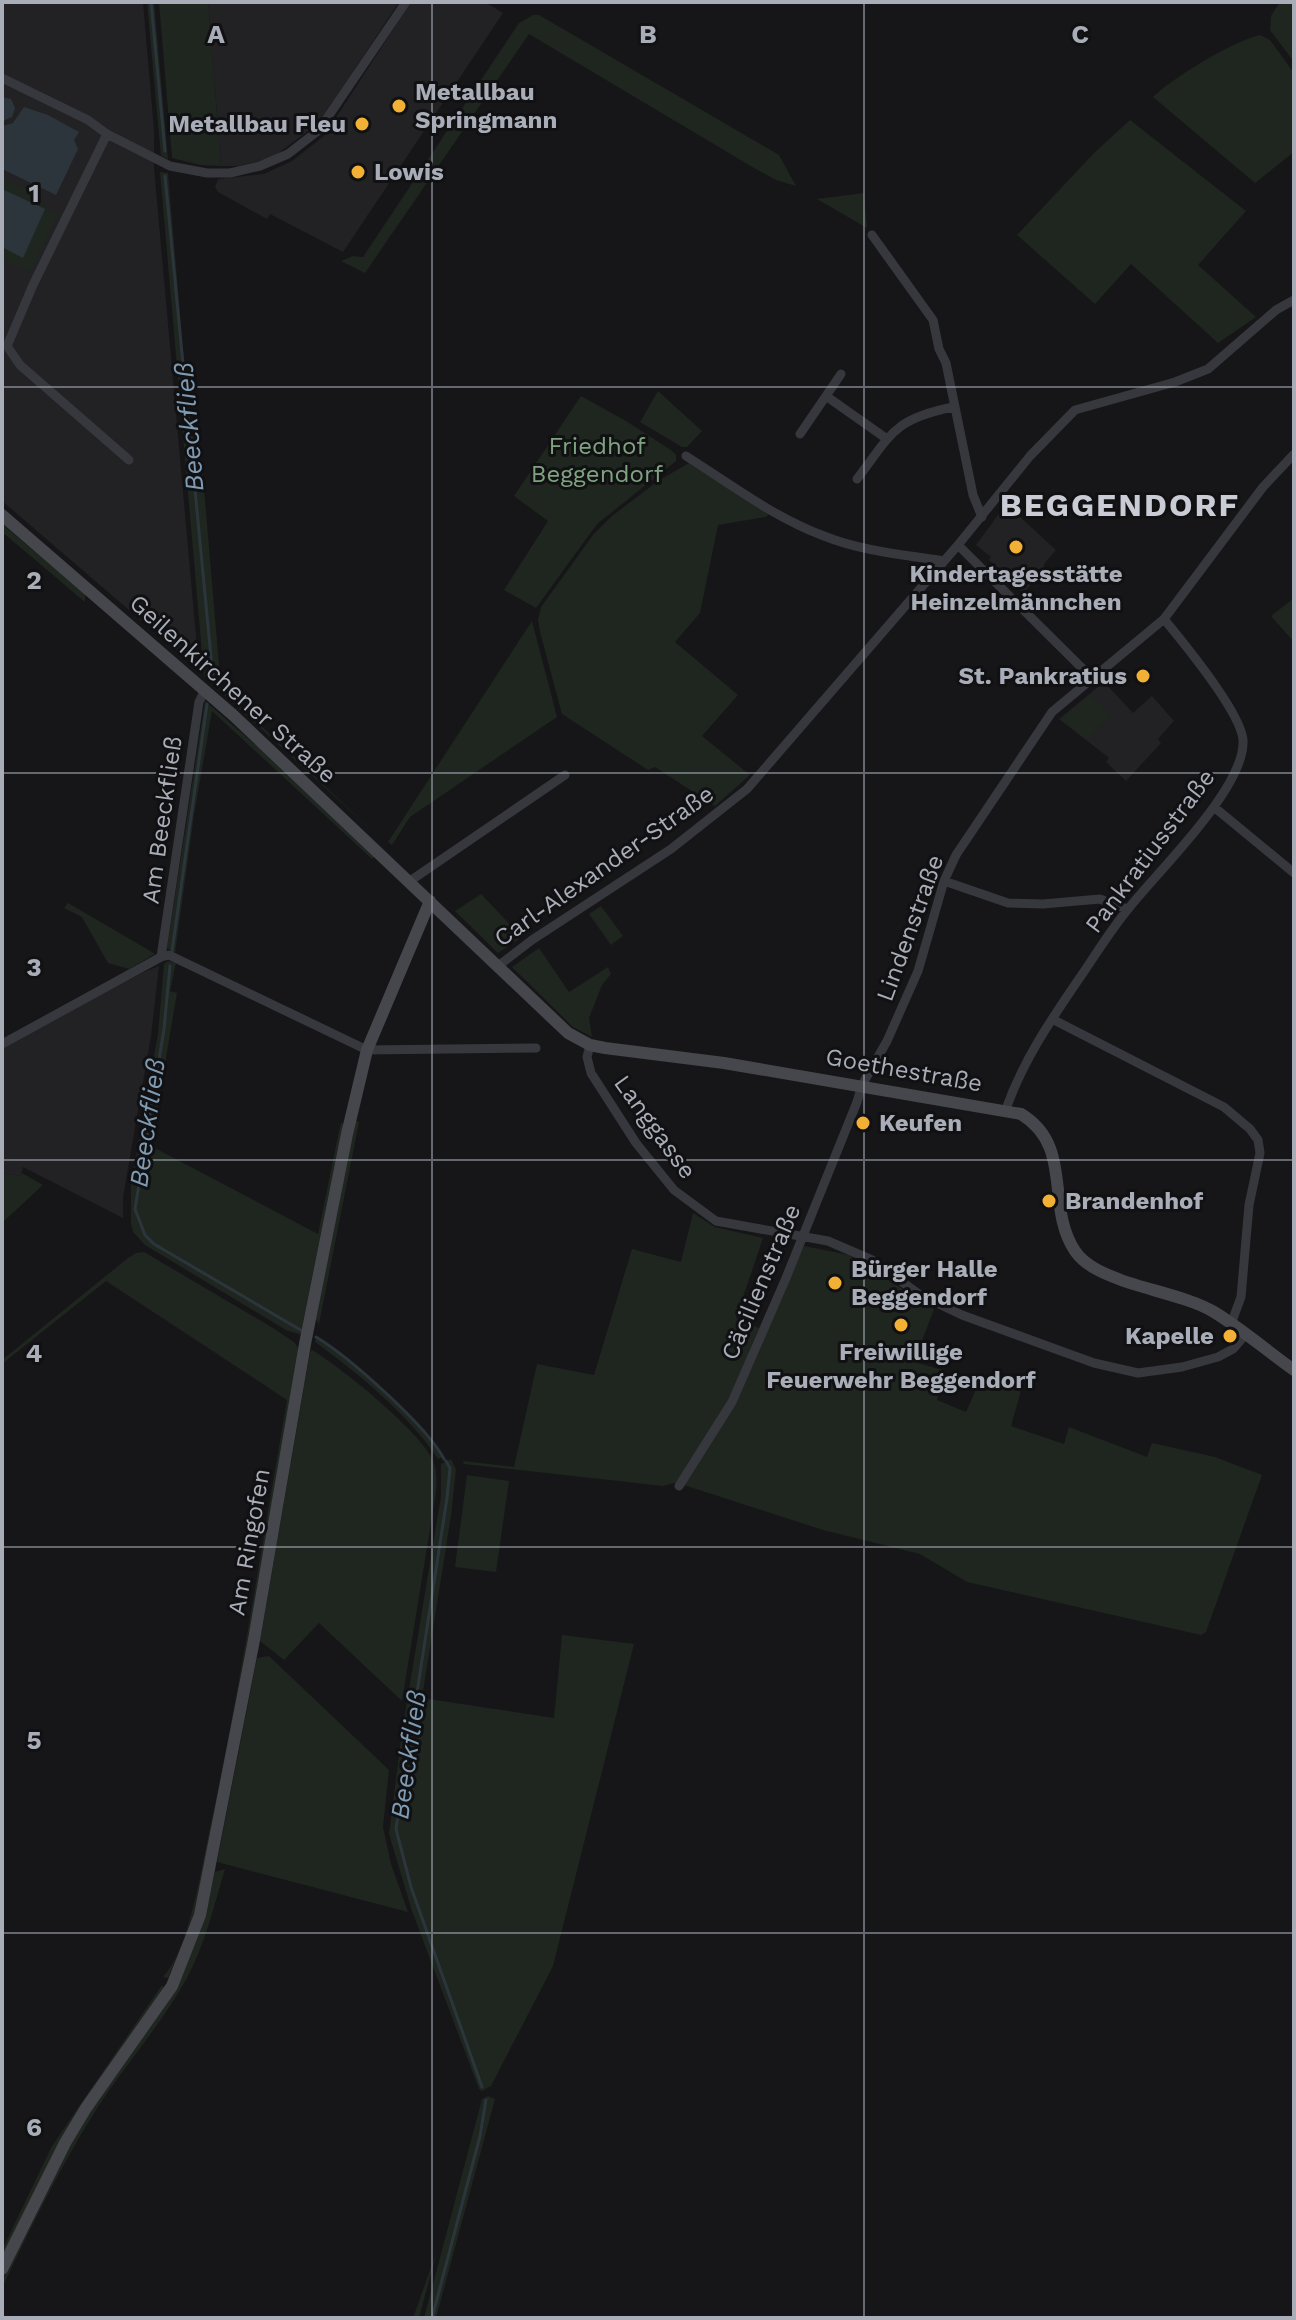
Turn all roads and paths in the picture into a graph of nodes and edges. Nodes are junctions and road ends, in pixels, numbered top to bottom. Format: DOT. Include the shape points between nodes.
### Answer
graph roads {
  1 [pos="406,2"];
  2 [pos="2,78"];
  3 [pos="107,134"];
  4 [pos="872,235"];
  5 [pos="1294,300"];
  6 [pos="841,374"];
  7 [pos="826,396"];
  8 [pos="953,407"];
  9 [pos="800,434"];
  10 [pos="887,439"];
  11 [pos="1294,454"];
  12 [pos="686,456"];
  13 [pos="129,460"];
  14 [pos="857,479"];
  15 [pos="2,515"];
  16 [pos="982,517"];
  17 [pos="958,545"];
  18 [pos="944,561"];
  19 [pos="1164,619"];
  20 [pos="1092,678"];
  21 [pos="205,690"];
  22 [pos="565,775"];
  23 [pos="1214,807"];
  24 [pos="1294,873"];
  25 [pos="410,881"];
  26 [pos="944,881"];
  27 [pos="430,901"];
  28 [pos="1127,909"];
  29 [pos="161,957"];
  30 [pos="498,966"];
  31 [pos="1052,1019"];
  32 [pos="2,1044"];
  33 [pos="590,1045"];
  34 [pos="536,1048"];
  35 [pos="367,1050"];
  36 [pos="862,1085"];
  37 [pos="1006,1109"];
  38 [pos="801,1236"];
  39 [pos="1231,1324"];
  40 [pos="1245,1335"];
  41 [pos="1294,1370"];
  42 [pos="679,1486"];
  43 [pos="2,2269"];
  1 -- 3 [label="street" via="319,130 288,154 260,166 207,173 170,166"];
  2 -- 3 [label="street"];
  3 -- 13 [label="street" via="7,346 20,365"];
  4 -- 8 [label="street" via="933,320"];
  5 -- 16 [label="street, Carl-Alexander-Straße" via="1208,369 1075,410"];
  6 -- 7 [label="street"];
  7 -- 9 [label="street"];
  7 -- 10 [label="street"];
  8 -- 10 [label="street" via="912,418"];
  8 -- 16 [label="street"];
  10 -- 14 [label="street"];
  11 -- 19 [label="street, Lindenstraße"];
  12 -- 18 [label="street" via="827,538"];
  15 -- 21 [label="street, Geilenkirchener Straße"];
  16 -- 17 [label="street, Carl-Alexander-Straße"];
  17 -- 18 [label="street, Carl-Alexander-Straße"];
  17 -- 20 [label="street"];
  18 -- 30 [label="street, Carl-Alexander-Straße" via="747,789 671,849"];
  19 -- 20 [label="street, Lindenstraße"];
  19 -- 23 [label="street, Pankratiusstraße" via="1241,727 1241,758"];
  20 -- 26 [label="street, Lindenstraße" via="1052,712"];
  21 -- 25 [label="street, Geilenkirchener Straße"];
  21 -- 29 [label="street, Am Beeckfließ"];
  22 -- 25 [label="street"];
  23 -- 24 [label="street"];
  23 -- 28 [label="street, Pankratiusstraße"];
  25 -- 27 [label="street, Geilenkirchener Straße"];
  26 -- 28 [label="street" via="1008,903 1100,899"];
  26 -- 36 [label="street, Lindenstraße" via="913,984"];
  27 -- 30 [label="street, Goethestraße"];
  27 -- 35 [label="street, Am Ringofen"];
  28 -- 31 [label="street, Pankratiusstraße"];
  29 -- 32 [label="street"];
  29 -- 35 [label="street" via="169,955"];
  30 -- 33 [label="street, Goethestraße" via="568,1033"];
  31 -- 37 [label="street, Pankratiusstraße" via="1023,1065"];
  31 -- 39 [label="street" via="1224,1107 1258,1140 1241,1297"];
  33 -- 36 [label="street, Goethestraße"];
  33 -- 38 [label="street, Langgasse" via="587,1057 600,1088 674,1190 716,1221"];
  34 -- 35 [label="street"];
  35 -- 43 [label="street, Am Ringofen" via="305,1344 254,1640 196,1925 172,1986 86,2108"];
  36 -- 37 [label="street, Goethestraße"];
  36 -- 38 [label="street, Cäcilienstraße"];
  37 -- 39 [label="street, Goethestraße" via="1036,1123 1045,1134 1065,1228 1080,1257 1104,1274 1212,1311"];
  38 -- 40 [label="street, Langgasse" via="872,1260 920,1295 962,1315 1094,1363 1138,1373 1218,1357"];
  38 -- 42 [label="street, Cäcilienstraße" via="732,1402"];
  39 -- 40 [label="street, Goethestraße"];
  40 -- 41 [label="street, Goethestraße"];
}
